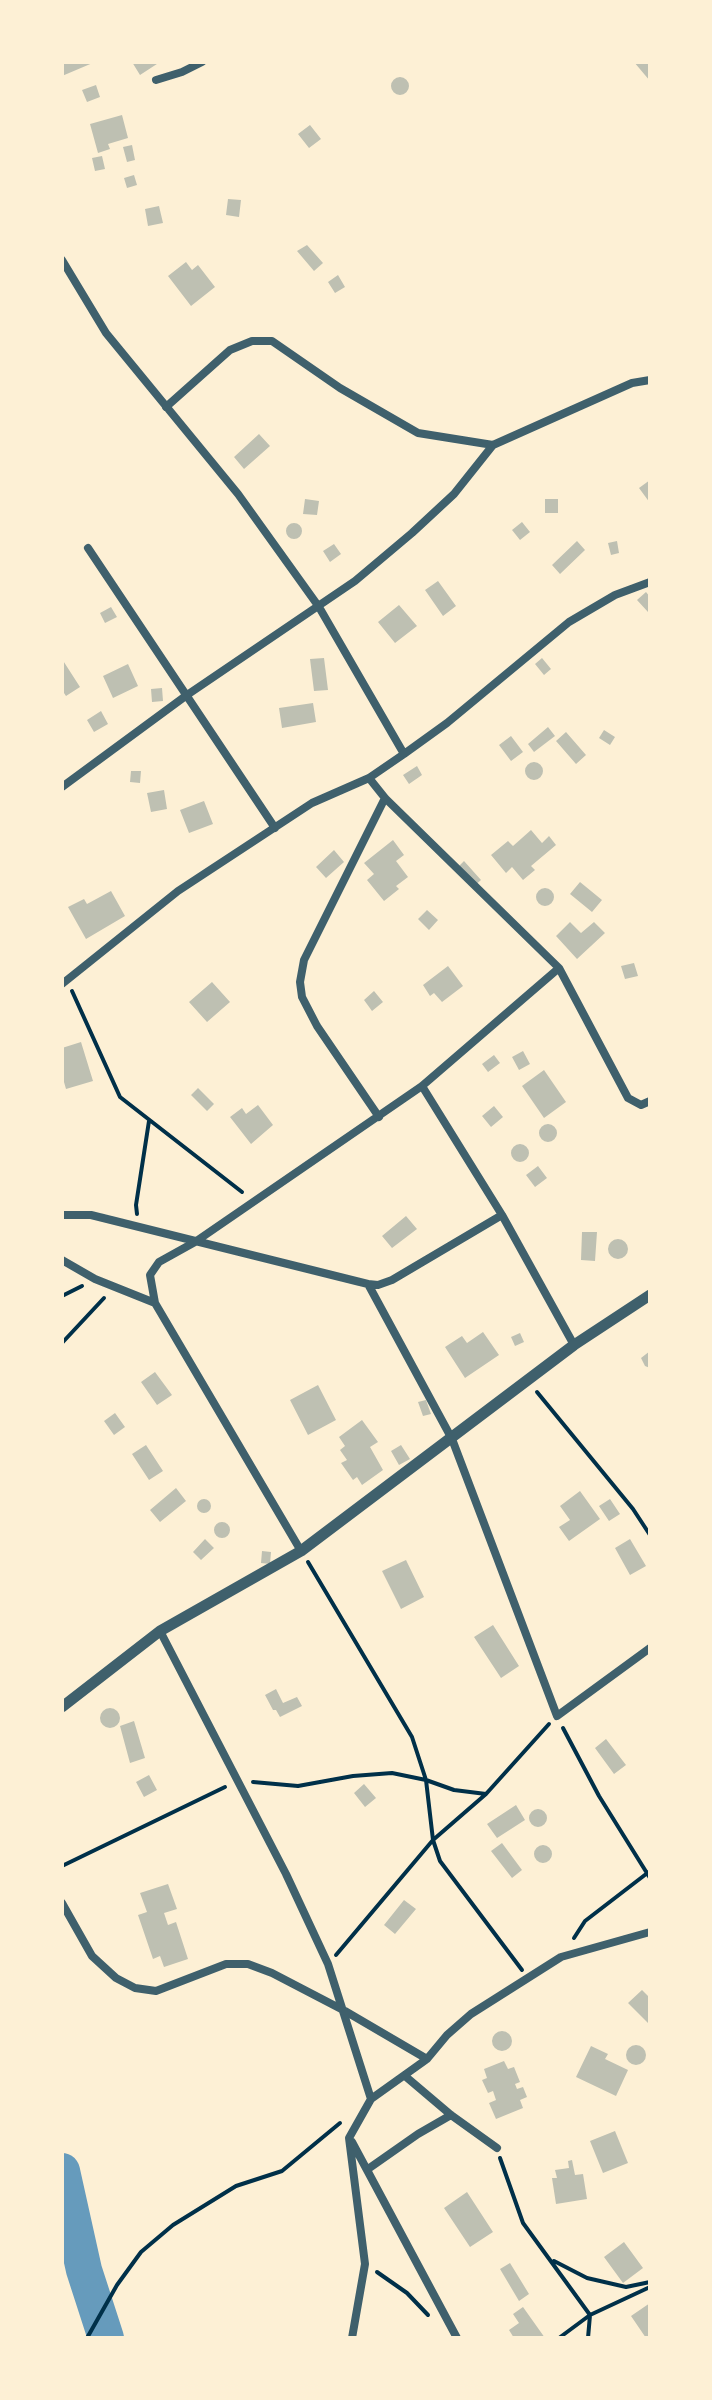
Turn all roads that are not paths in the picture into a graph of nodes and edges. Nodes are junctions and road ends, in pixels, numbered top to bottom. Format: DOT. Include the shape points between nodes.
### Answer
graph roads {
  1 [pos="202,62"];
  2 [pos="156,80"];
  3 [pos="62,260"];
  4 [pos="650,380"];
  5 [pos="166,407"];
  6 [pos="493,445"];
  7 [pos="88,548"];
  8 [pos="650,582"];
  9 [pos="319,607"];
  10 [pos="187,695"];
  11 [pos="404,754"];
  12 [pos="369,778"];
  13 [pos="62,787"];
  14 [pos="385,798"];
  15 [pos="275,828"];
  16 [pos="559,968"];
  17 [pos="65,982"];
  18 [pos="422,1086"];
  19 [pos="650,1101"];
  20 [pos="379,1117"];
  21 [pos="62,1215"];
  22 [pos="502,1215"];
  23 [pos="195,1242"];
  24 [pos="62,1260"];
  25 [pos="368,1284"];
  26 [pos="650,1295"];
  27 [pos="155,1303"];
  28 [pos="574,1345"];
  29 [pos="452,1439"];
  30 [pos="301,1551"];
  31 [pos="160,1631"];
  32 [pos="650,1648"];
  33 [pos="62,1707"];
  34 [pos="62,1903"];
  35 [pos="650,1932"];
  36 [pos="345,2011"];
  37 [pos="427,2059"];
  38 [pos="405,2076"];
  39 [pos="371,2099"];
  40 [pos="451,2115"];
  41 [pos="349,2138"];
  42 [pos="497,2148"];
  43 [pos="368,2169"];
  44 [pos="352,2338"];
  45 [pos="457,2338"];
  1 -- 2 [label="street"];
  3 -- 5 [label="street" via="106,333"];
  4 -- 6 [label="street" via="632,383"];
  5 -- 6 [label="street" via="230,350 252,341 272,341 418,433"];
  5 -- 9 [label="street" via="238,494"];
  6 -- 9 [label="street" via="454,494"];
  7 -- 10 [label="street"];
  8 -- 11 [label="street" via="569,622"];
  9 -- 10 [label="street"];
  9 -- 11 [label="street"];
  10 -- 13 [label="street"];
  10 -- 15 [label="street"];
  11 -- 12 [label="street"];
  12 -- 14 [label="street"];
  12 -- 15 [label="street" via="312,803"];
  14 -- 16 [label="street"];
  14 -- 20 [label="street" via="304,960 300,982 317,1026"];
  15 -- 17 [label="street" via="178,891"];
  16 -- 18 [label="street"];
  16 -- 19 [label="street" via="628,1098 641,1105"];
  18 -- 20 [label="street"];
  18 -- 22 [label="street"];
  20 -- 23 [label="street"];
  21 -- 23 [label="street" via="91,1215"];
  22 -- 25 [label="street" via="392,1280"];
  22 -- 28 [label="street"];
  23 -- 25 [label="street"];
  23 -- 27 [label="street" via="159,1262 150,1275"];
  24 -- 27 [label="street"];
  25 -- 29 [label="street"];
  26 -- 28 [label="street"];
  27 -- 30 [label="street"];
  28 -- 29 [label="street"];
  29 -- 30 [label="street"];
  29 -- 32 [label="street" via="557,1716"];
  30 -- 31 [label="street"];
  31 -- 33 [label="street"];
  31 -- 36 [label="street" via="286,1874"];
  34 -- 36 [label="street" via="92,1956 135,1988 156,1991 226,1964 248,1964"];
  35 -- 37 [label="street" via="561,1957 471,2014"];
  36 -- 37 [label="street"];
  36 -- 39 [label="street"];
  37 -- 38 [label="street"];
  38 -- 39 [label="street"];
  38 -- 40 [label="street"];
  39 -- 41 [label="street"];
  40 -- 42 [label="street"];
  40 -- 43 [label="street"];
  41 -- 43 [label="street"];
  41 -- 44 [label="street" via="365,2264"];
  43 -- 45 [label="street"];
}
